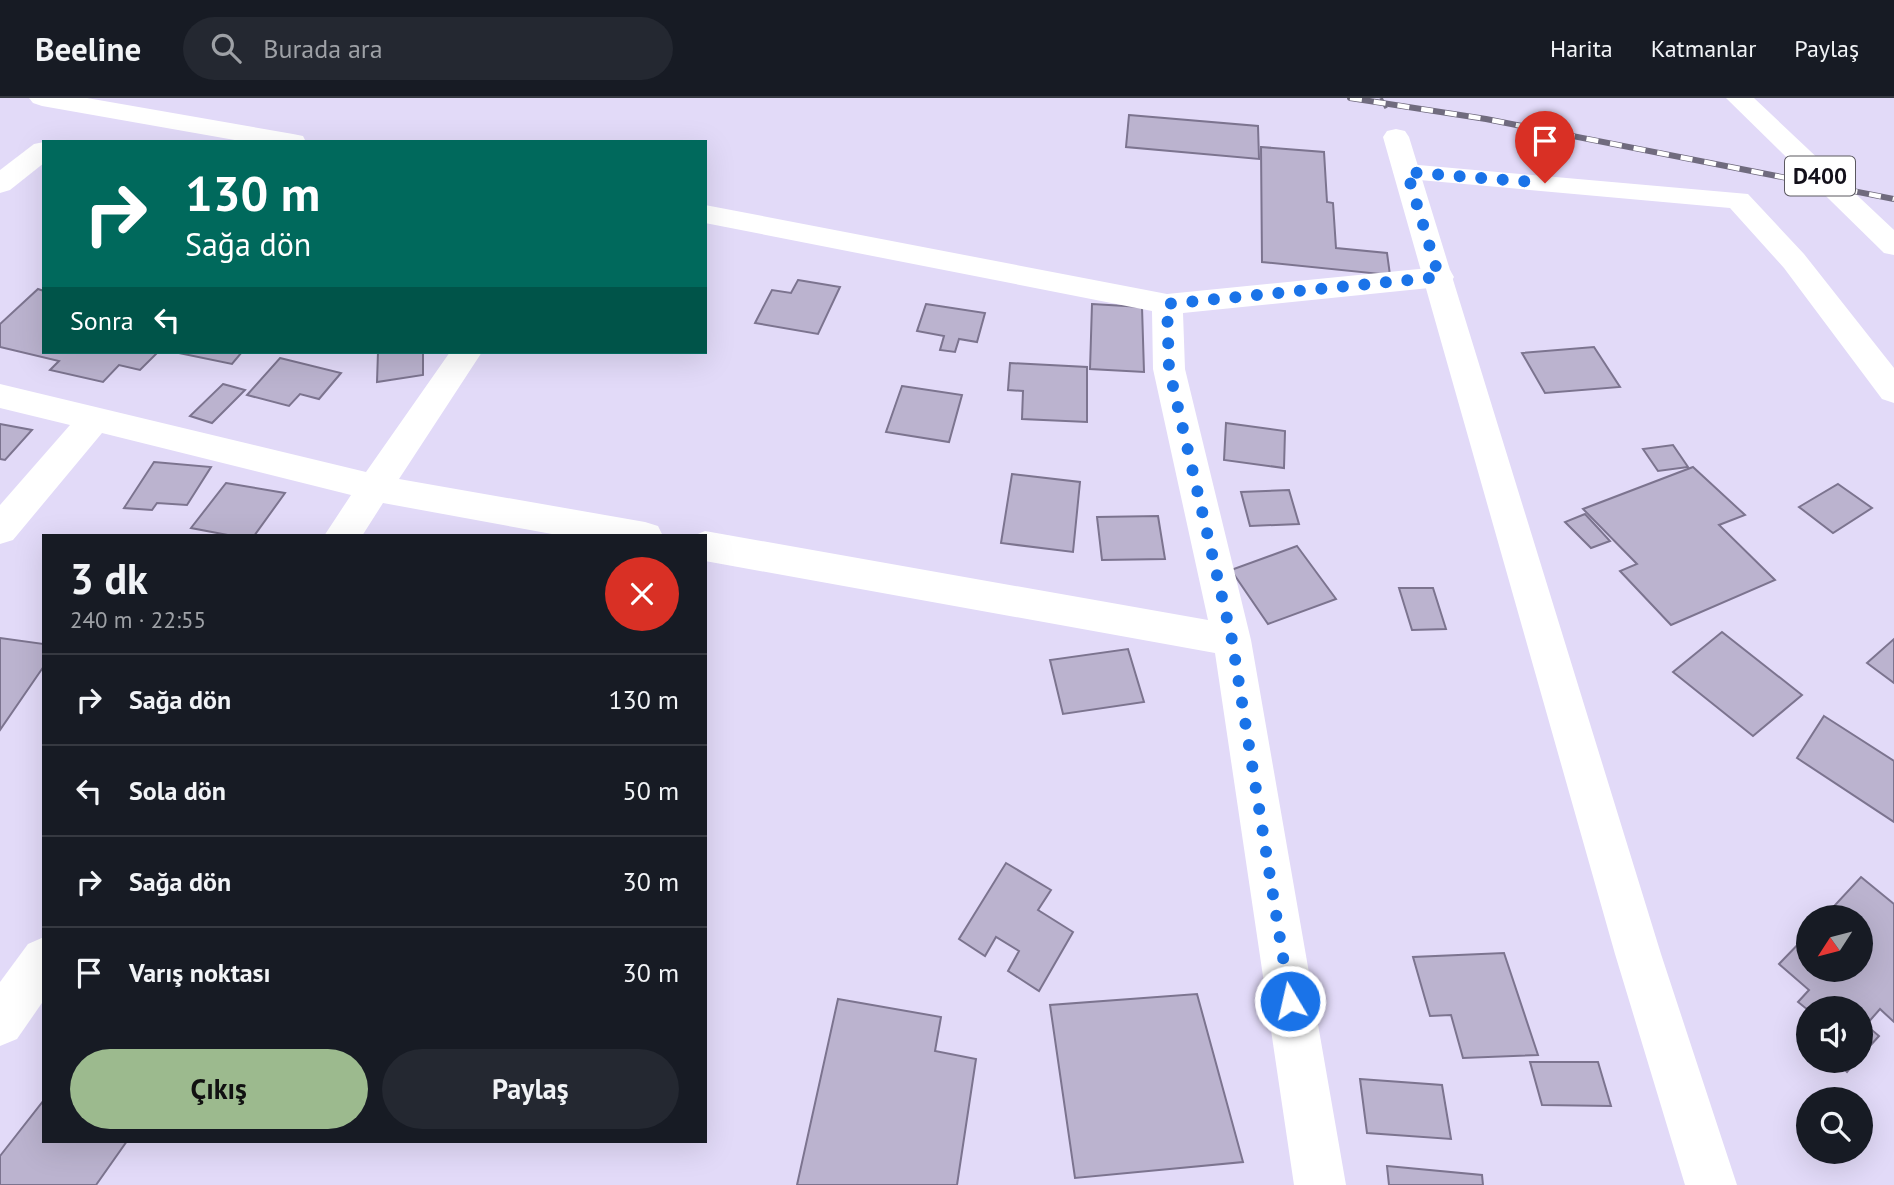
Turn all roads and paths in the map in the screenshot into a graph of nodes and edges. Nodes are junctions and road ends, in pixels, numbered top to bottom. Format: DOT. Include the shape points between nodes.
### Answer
graph roads {
  1 [pos="43,98"];
  2 [pos="1740,98"];
  3 [pos="96,109"];
  4 [pos="1396,137"];
  5 [pos="59,138"];
  6 [pos="281,140"];
  7 [pos="42,151"];
  8 [pos="1407,172"];
  9 [pos="0,184"];
  10 [pos="707,214"];
  11 [pos="1886,239"];
  12 [pos="1439,277"];
  13 [pos="1167,304"];
  14 [pos="465,354"];
  15 [pos="1894,391"];
  16 [pos="0,396"];
  17 [pos="95,419"];
  18 [pos="376,488"];
  19 [pos="0,530"];
  20 [pos="343,534"];
  21 [pos="634,534"];
  22 [pos="707,546"];
  23 [pos="1232,640"];
  24 [pos="42,963"];
  25 [pos="0,1022"];
  26 [pos="1321,1185"];
  27 [pos="1711,1185"];
  1 -- 3 [label="street"];
  2 -- 11 [label="street, D400"];
  3 -- 5 [label="street"];
  3 -- 6 [label="street"];
  4 -- 8 [label="street"];
  7 -- 9 [label="street"];
  8 -- 12 [label="street"];
  8 -- 15 [label="street" via="1738,200 1794,261"];
  10 -- 13 [label="street"];
  12 -- 13 [label="street"];
  12 -- 27 [label="street" via="1634,941"];
  13 -- 23 [label="street" via="1169,369"];
  14 -- 18 [label="street"];
  16 -- 17 [label="street"];
  17 -- 18 [label="street"];
  17 -- 19 [label="street"];
  18 -- 20 [label="street"];
  18 -- 21 [label="street"];
  22 -- 23 [label="street"];
  23 -- 26 [label="street"];
  24 -- 25 [label="street"];
}
